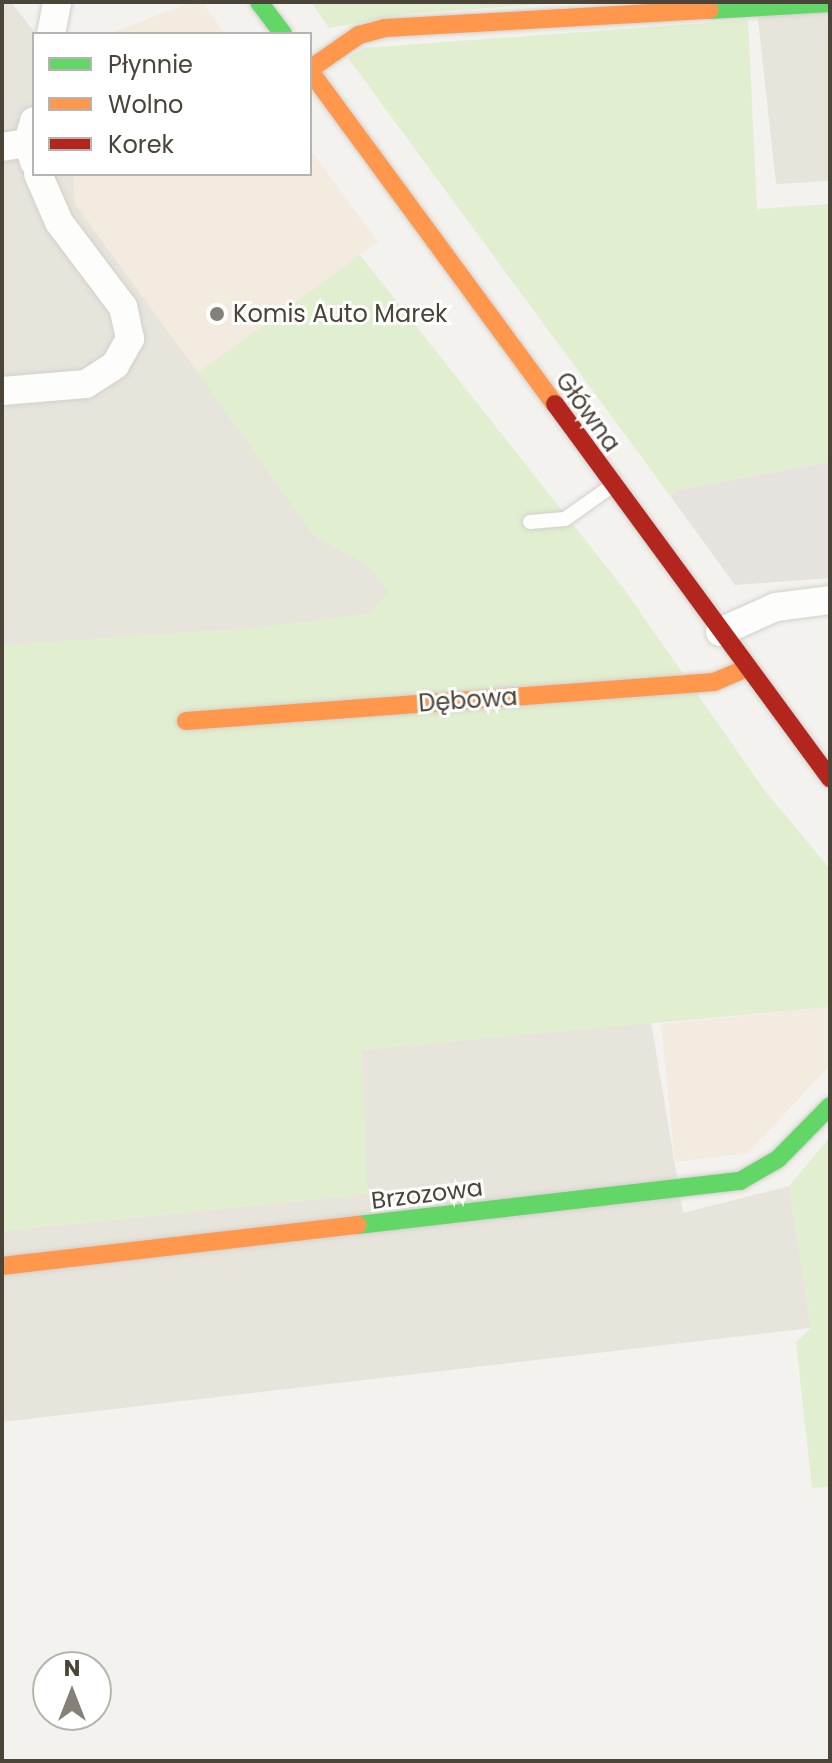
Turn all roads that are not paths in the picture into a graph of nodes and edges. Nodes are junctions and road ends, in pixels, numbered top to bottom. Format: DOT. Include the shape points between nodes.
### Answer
graph roads {
  1 [pos="57,2"];
  2 [pos="259,2"];
  3 [pos="830,3"];
  4 [pos="51,32"];
  5 [pos="282,32"];
  6 [pos="312,69"];
  7 [pos="312,73"];
  8 [pos="39,176"];
  9 [pos="2,391"];
  10 [pos="613,485"];
  11 [pos="530,522"];
  12 [pos="830,600"];
  13 [pos="720,632"];
  14 [pos="747,668"];
  15 [pos="186,721"];
  16 [pos="830,779"];
  17 [pos="830,1106"];
  18 [pos="2,1266"];
  1 -- 4 [label="street"];
  2 -- 5 [label="street"];
  3 -- 6 [label="street" via="385,28 359,35"];
  7 -- 10 [label="street, Główna"];
  8 -- 9 [label="street" via="59,222 123,307 130,339 115,365 86,384"];
  10 -- 11 [label="lane" via="565,519"];
  10 -- 13 [label="street, Główna"];
  12 -- 13 [label="street" via="776,607"];
  13 -- 14 [label="street, Główna"];
  14 -- 15 [label="street, Dębowa" via="714,682"];
  14 -- 16 [label="street, Główna"];
  17 -- 18 [label="street, Brzozowa" via="778,1159 740,1181"];
}
